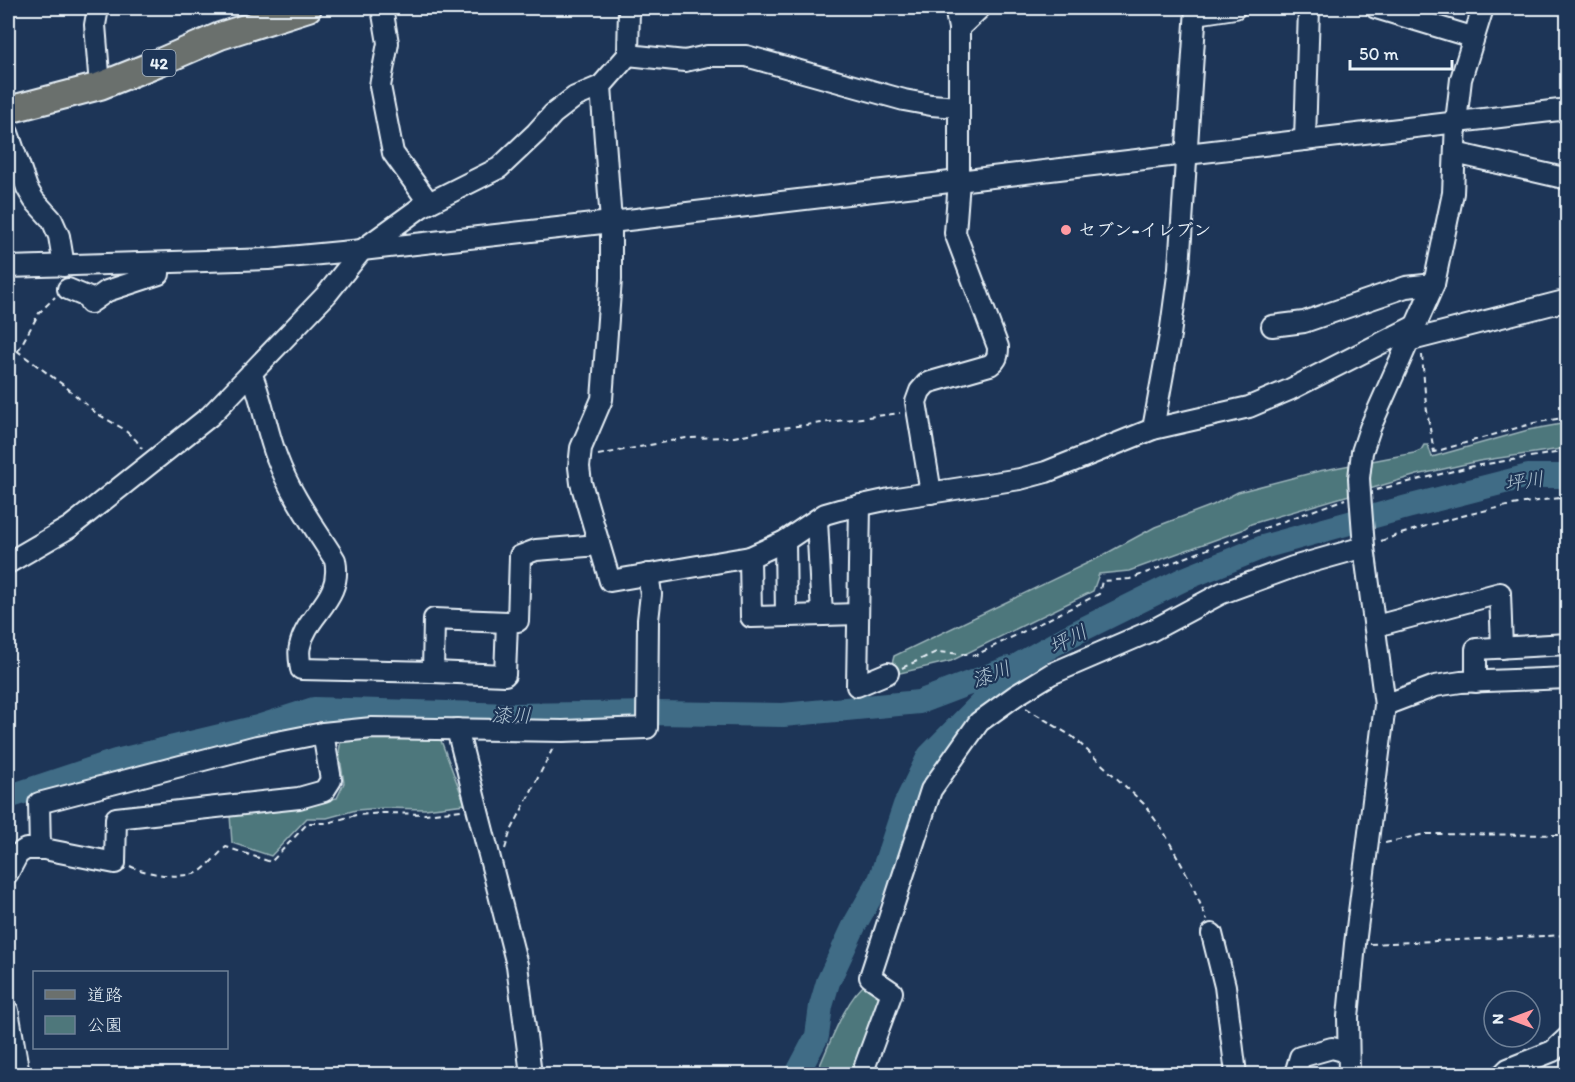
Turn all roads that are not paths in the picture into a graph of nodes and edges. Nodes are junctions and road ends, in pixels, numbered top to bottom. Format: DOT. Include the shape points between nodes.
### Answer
graph roads {
  1 [pos="98,8"];
  2 [pos="308,8"];
  3 [pos="382,8"];
  4 [pos="628,8"];
  5 [pos="955,8"];
  6 [pos="980,8"];
  7 [pos="1235,8"];
  8 [pos="1309,8"];
  9 [pos="1376,8"];
  10 [pos="1483,8"];
  11 [pos="1196,10"];
  12 [pos="959,27"];
  13 [pos="1472,37"];
  14 [pos="628,55"];
  15 [pos="100,86"];
  16 [pos="601,86"];
  17 [pos="958,107"];
  18 [pos="1568,109"];
  19 [pos="8,110"];
  20 [pos="1456,122"];
  21 [pos="8,133"];
  22 [pos="1305,140"];
  23 [pos="1455,153"];
  24 [pos="1187,155"];
  25 [pos="11,160"];
  26 [pos="1568,179"];
  27 [pos="959,181"];
  28 [pos="429,203"];
  29 [pos="610,222"];
  30 [pos="363,250"];
  31 [pos="159,262"];
  32 [pos="64,266"];
  33 [pos="8,267"];
  34 [pos="1434,284"];
  35 [pos="68,289"];
  36 [pos="1568,300"];
  37 [pos="1272,326"];
  38 [pos="1414,335"];
  39 [pos="251,373"];
  40 [pos="1153,429"];
  41 [pos="931,493"];
  42 [pos="860,505"];
  43 [pos="817,520"];
  44 [pos="785,541"];
  45 [pos="599,545"];
  46 [pos="1364,547"];
  47 [pos="750,557"];
  48 [pos="8,563"];
  49 [pos="648,574"];
  50 [pos="858,614"];
  51 [pos="822,615"];
  52 [pos="786,616"];
  53 [pos="507,622"];
  54 [pos="1376,626"];
  55 [pos="1568,644"];
  56 [pos="1502,648"];
  57 [pos="433,672"];
  58 [pos="888,674"];
  59 [pos="1568,678"];
  60 [pos="1476,682"];
  61 [pos="1385,705"];
  62 [pos="457,729"];
  63 [pos="323,733"];
  64 [pos="40,849"];
  65 [pos="8,873"];
  66 [pos="1212,934"];
  67 [pos="8,1011"];
  68 [pos="1568,1037"];
  69 [pos="1348,1052"];
  70 [pos="19,1074"];
  71 [pos="531,1074"];
  72 [pos="862,1074"];
  73 [pos="1236,1074"];
  74 [pos="1295,1074"];
  75 [pos="1349,1074"];
  76 [pos="1503,1074"];
  1 -- 15 [label="street" via="95,25"];
  2 -- 15 [label="main road, 42" via="220,36"];
  3 -- 28 [label="street" via="388,43 380,86 393,153"];
  4 -- 14 [label="street"];
  5 -- 12 [label="street"];
  6 -- 12 [label="street"];
  7 -- 11 [label="street"];
  8 -- 22 [label="street"];
  9 -- 13 [label="street"];
  10 -- 13 [label="street"];
  11 -- 24 [label="street"];
  12 -- 17 [label="street"];
  13 -- 20 [label="street" via="1461,79"];
  14 -- 16 [label="street"];
  14 -- 17 [label="street" via="685,61 707,56 746,56 904,100"];
  15 -- 19 [label="main road, 42"];
  16 -- 28 [label="street" via="575,97 553,114 500,168"];
  16 -- 29 [label="street"];
  17 -- 27 [label="street"];
  18 -- 20 [label="street"];
  20 -- 22 [label="street"];
  20 -- 23 [label="street"];
  21 -- 25 [label="street"];
  22 -- 24 [label="street"];
  23 -- 26 [label="street"];
  23 -- 34 [label="street" via="1454,193"];
  24 -- 27 [label="street"];
  24 -- 40 [label="street" via="1179,268"];
  25 -- 32 [label="street" via="34,200 52,220"];
  27 -- 29 [label="street"];
  27 -- 41 [label="street" via="955,232 998,354 990,365 927,383 920,391 916,402"];
  28 -- 30 [label="street"];
  29 -- 30 [label="street"];
  29 -- 45 [label="street" via="611,279 602,399 580,459 581,483"];
  30 -- 31 [label="street" via="268,259"];
  30 -- 39 [label="street" via="327,294"];
  31 -- 32 [label="street"];
  31 -- 35 [label="street" via="159,274 107,291 92,301"];
  32 -- 33 [label="street"];
  34 -- 37 [label="street" via="1406,287 1304,322"];
  34 -- 38 [label="street"];
  36 -- 38 [label="street"];
  38 -- 40 [label="street" via="1249,407"];
  38 -- 46 [label="street" via="1362,452 1359,494"];
  39 -- 48 [label="street" via="210,416 152,464 70,527"];
  39 -- 57 [label="street" via="277,458 335,560 338,573 332,592 299,647 301,669"];
  40 -- 41 [label="street" via="1046,472"];
  41 -- 42 [label="street"];
  42 -- 43 [label="street" via="825,514"];
  42 -- 50 [label="street"];
  43 -- 44 [label="street"];
  43 -- 51 [label="street"];
  44 -- 47 [label="street"];
  44 -- 52 [label="street"];
  45 -- 49 [label="street" via="610,580"];
  45 -- 53 [label="street" via="536,550 520,556 518,621"];
  46 -- 54 [label="street"];
  46 -- 72 [label="street" via="1222,593 1151,631 1051,674 979,722 930,790 870,977 892,992"];
  47 -- 49 [label="street"];
  47 -- 52 [label="street" via="751,617"];
  49 -- 62 [label="street" via="651,594 647,728"];
  50 -- 51 [label="street"];
  50 -- 58 [label="street" via="857,686"];
  51 -- 52 [label="street"];
  53 -- 57 [label="street" via="505,675"];
  53 -- 57 [label="street" via="434,619"];
  54 -- 56 [label="street" via="1500,593"];
  54 -- 61 [label="street"];
  55 -- 56 [label="street"];
  56 -- 60 [label="street" via="1476,649"];
  59 -- 60 [label="street"];
  60 -- 61 [label="street" via="1435,686"];
  61 -- 69 [label="street" via="1355,944"];
  62 -- 63 [label="street" via="372,728"];
  62 -- 71 [label="street" via="517,965"];
  63 -- 64 [label="street" via="39,803"];
  63 -- 64 [label="street" via="331,780 324,791 299,798 116,818 115,863"];
  64 -- 65 [label="street" via="26,849 18,854"];
  66 -- 73 [label="street" via="1225,986"];
  67 -- 70 [label="street"];
  68 -- 76 [label="street" via="1553,1052"];
  69 -- 74 [label="street" via="1332,1048 1300,1057"];
  69 -- 75 [label="street"];
}
